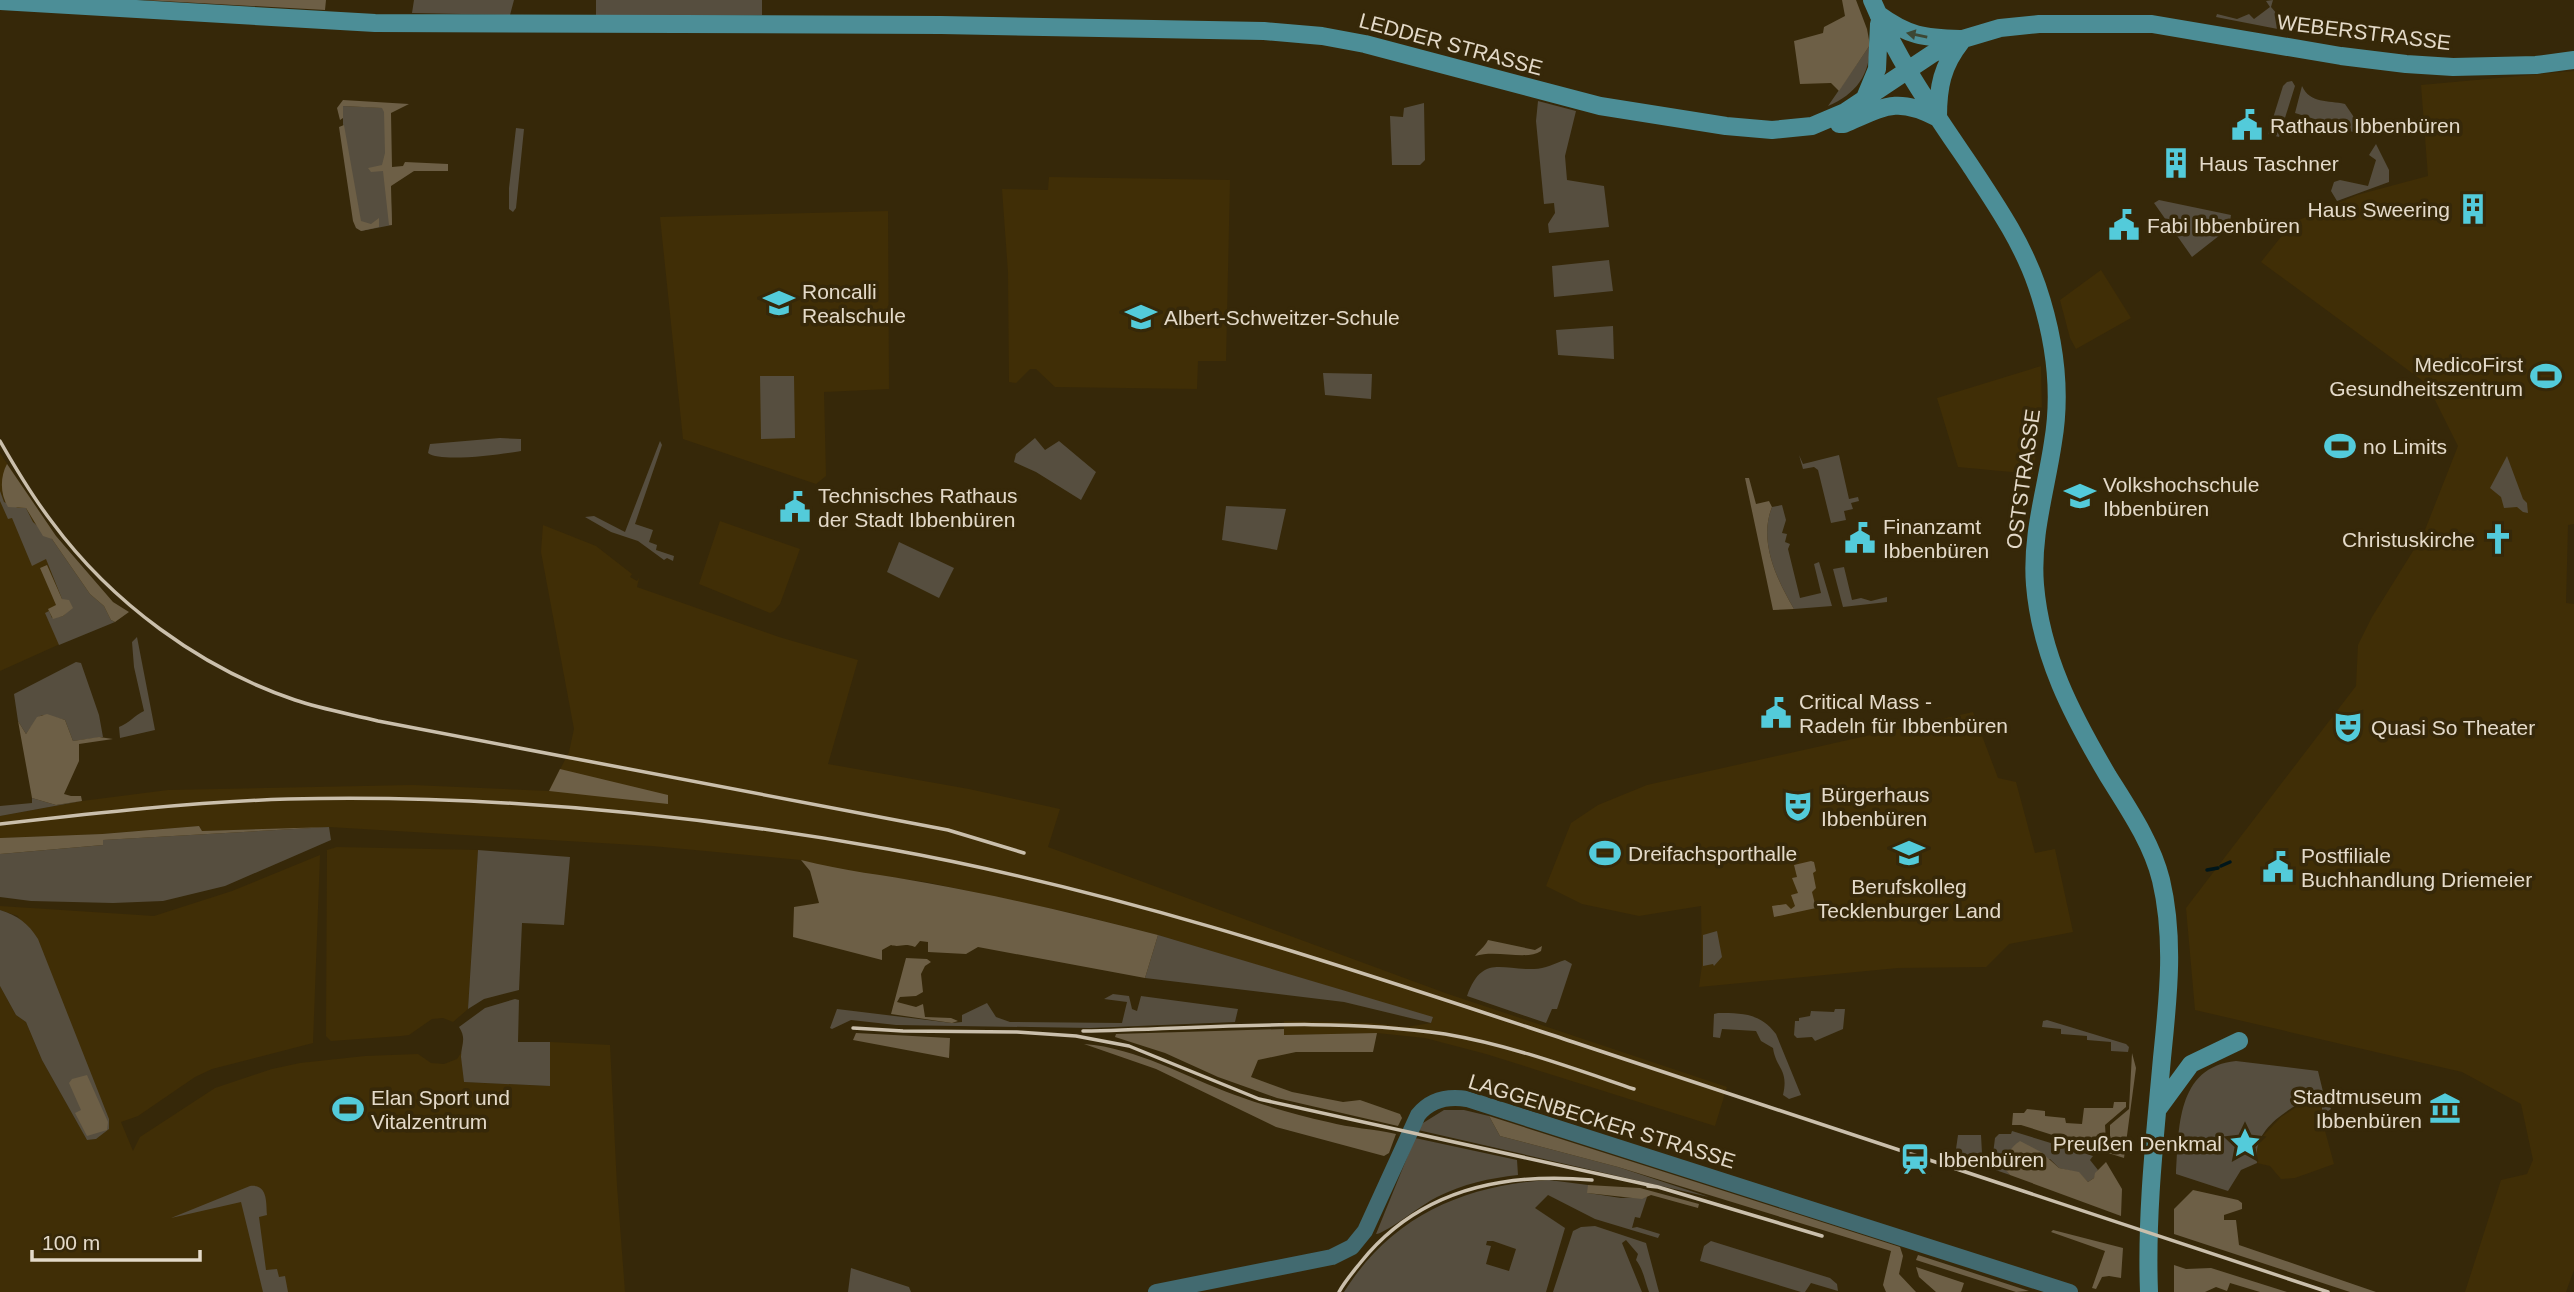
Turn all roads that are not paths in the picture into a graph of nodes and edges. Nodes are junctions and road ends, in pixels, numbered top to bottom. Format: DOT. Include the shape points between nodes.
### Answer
graph roads {
  1 [pos="0,1"];
  2 [pos="1875,7"];
  3 [pos="1963,39"];
  4 [pos="2574,60"];
  5 [pos="1907,70"];
  6 [pos="1863,101"];
  7 [pos="1938,118"];
  8 [pos="1822,122"];
  9 [pos="2239,1041"];
  10 [pos="2158,1110"];
  11 [pos="1156,1292"];
  12 [pos="2070,1292"];
  13 [pos="2149,1292"];
  1 -- 8 [label="main road, LEDDER STRASSE" via="375,23 1264,31 1364,44 1600,106 1752,130 1787,130"];
  3 -- 2 [label="main road, one-way" via="1905,32"];
  2 -- 5 [label="main road, OSTSTRASSE"];
  2 -- 6 [label="main road" via="1881,31 1878,60"];
  3 -- 4 [label="main road, WEBERSTRASSE" via="2000,28 2120,22 2406,64 2474,67"];
  3 -- 5 [label="main road, WEBERSTRASSE"];
  3 -- 7 [label="main road" via="1941,77"];
  5 -- 6 [label="main road, LEDDER STRASSE"];
  5 -- 7 [label="main road, OSTSTRASSE"];
  6 -- 8 [label="main road, LEDDER STRASSE"];
  7 -- 8 [label="main road" via="1904,105 1887,106 1844,124"];
  7 -- 10 [label="main road, OSTSTRASSE" via="2024,255 2052,336 2054,440 2039,508 2034,559 2042,631 2068,706 2134,818 2160,874 2169,937"];
  9 -- 10 [label="main road" via="2191,1064"];
  10 -- 13 [label="main road, OSTSTRASSE" via="2149,1205"];
  11 -- 12 [label="street, LAGGENBECKER STRASSE" via="1332,1257 1352,1247 1365,1231 1418,1115 1432,1102 1454,1097"];
}
